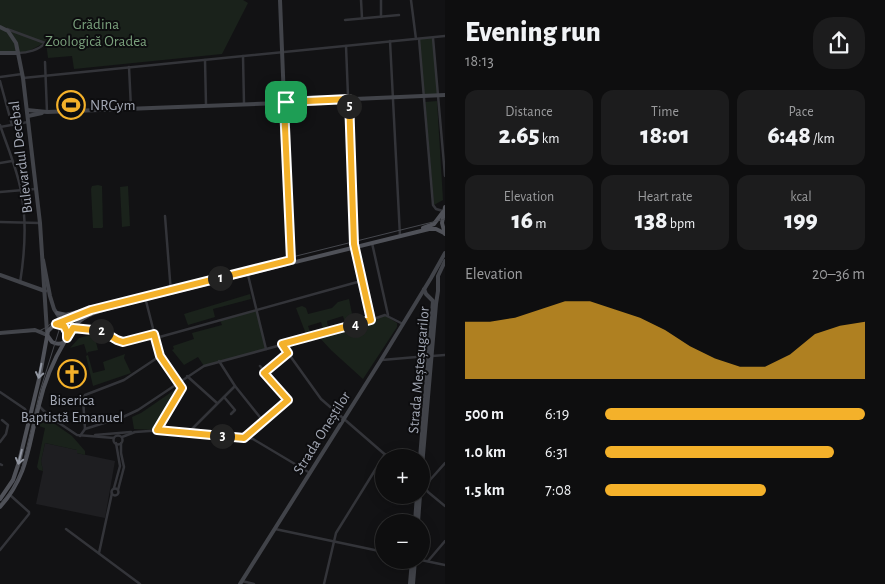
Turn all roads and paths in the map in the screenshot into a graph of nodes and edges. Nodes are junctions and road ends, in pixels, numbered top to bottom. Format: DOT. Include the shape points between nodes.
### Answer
graph roads {
  1 [pos="280,0"];
  2 [pos="361,0"];
  3 [pos="381,0"];
  4 [pos="411,0"];
  5 [pos="399,15"];
  6 [pos="382,17"];
  7 [pos="362,18"];
  8 [pos="345,20"];
  9 [pos="1,27"];
  10 [pos="445,36"];
  11 [pos="433,38"];
  12 [pos="418,39"];
  13 [pos="390,41"];
  14 [pos="346,46"];
  15 [pos="283,52"];
  16 [pos="0,53"];
  17 [pos="18,53"];
  18 [pos="243,56"];
  19 [pos="205,60"];
  20 [pos="45,62"];
  21 [pos="130,67"];
  22 [pos="45,75"];
  23 [pos="23,76"];
  24 [pos="0,79"];
  25 [pos="445,95"];
  26 [pos="438,96"];
  27 [pos="423,97"];
  28 [pos="393,98"];
  29 [pos="349,99"];
  30 [pos="284,102"];
  31 [pos="244,104"];
  32 [pos="206,106"];
  33 [pos="131,108"];
  34 [pos="27,110"];
  35 [pos="47,112"];
  36 [pos="28,116"];
  37 [pos="28,122"];
  38 [pos="12,125"];
  39 [pos="0,126"];
  40 [pos="12,161"];
  41 [pos="0,163"];
  42 [pos="445,176"];
  43 [pos="37,189"];
  44 [pos="21,190"];
  45 [pos="0,192"];
  46 [pos="444,210"];
  47 [pos="165,216"];
  48 [pos="0,222"];
  49 [pos="40,223"];
  50 [pos="26,224"];
  51 [pos="445,234"];
  52 [pos="400,235"];
  53 [pos="372,242"];
  54 [pos="354,245"];
  55 [pos="445,253"];
  56 [pos="43,260"];
  57 [pos="291,261"];
  58 [pos="444,265"];
  59 [pos="247,272"];
  60 [pos="0,275"];
  61 [pos="362,281"];
  62 [pos="20,283"];
  63 [pos="428,283"];
  64 [pos="438,286"];
  65 [pos="44,290"];
  66 [pos="170,292"];
  67 [pos="425,293"];
  68 [pos="438,293"];
  69 [pos="145,298"];
  70 [pos="91,310"];
  71 [pos="256,310"];
  72 [pos="55,311"];
  73 [pos="388,315"];
  74 [pos="371,320"];
  75 [pos="63,324"];
  76 [pos="403,324"];
  77 [pos="73,328"];
  78 [pos="0,333"];
  79 [pos="47,334"];
  80 [pos="154,334"];
  81 [pos="156,338"];
  82 [pos="66,340"];
  83 [pos="282,344"];
  84 [pos="266,348"];
  85 [pos="288,353"];
  86 [pos="445,355"];
  87 [pos="160,356"];
  88 [pos="430,356"];
  89 [pos="381,360"];
  90 [pos="219,361"];
  91 [pos="260,366"];
  92 [pos="264,373"];
  93 [pos="188,376"];
  94 [pos="178,382"];
  95 [pos="235,386"];
  96 [pos="0,392"];
  97 [pos="224,397"];
  98 [pos="217,403"];
  99 [pos="38,405"];
  100 [pos="32,407"];
  101 [pos="25,409"];
  102 [pos="231,414"];
  103 [pos="29,417"];
  104 [pos="50,417"];
  105 [pos="344,418"];
  106 [pos="2,420"];
  107 [pos="263,421"];
  108 [pos="34,423"];
  109 [pos="85,429"];
  110 [pos="157,430"];
  111 [pos="135,432"];
  112 [pos="189,432"];
  113 [pos="80,436"];
  114 [pos="92,436"];
  115 [pos="244,438"];
  116 [pos="122,440"];
  117 [pos="115,441"];
  118 [pos="0,442"];
  119 [pos="379,449"];
  120 [pos="421,449"];
  121 [pos="423,449"];
  122 [pos="445,463"];
  123 [pos="375,470"];
  124 [pos="310,473"];
  125 [pos="430,480"];
  126 [pos="114,488"];
  127 [pos="118,490"];
  128 [pos="112,494"];
  129 [pos="430,494"];
  130 [pos="10,495"];
  131 [pos="116,495"];
  132 [pos="0,499"];
  133 [pos="110,502"];
  134 [pos="445,506"];
  135 [pos="0,507"];
  136 [pos="66,528"];
  137 [pos="274,529"];
  138 [pos="445,541"];
  139 [pos="333,542"];
  140 [pos="0,550"];
  141 [pos="375,550"];
  142 [pos="99,554"];
  143 [pos="430,559"];
  144 [pos="430,561"];
  145 [pos="445,565"];
  146 [pos="412,569"];
  147 [pos="241,583"];
  148 [pos="140,584"];
  149 [pos="254,584"];
  150 [pos="324,584"];
  151 [pos="411,584"];
  1 -- 15 [label="street"];
  2 -- 7 [label="street"];
  3 -- 6 [label="street"];
  4 -- 12 [label="street"];
  5 -- 6 [label="street"];
  6 -- 7 [label="street"];
  7 -- 8 [label="street"];
  9 -- 17 [label="street, Bulevardul Decebal" via="12,36"];
  9 -- 17 [label="street" via="45,43"];
  10 -- 11 [label="street"];
  11 -- 12 [label="street"];
  11 -- 26 [label="street"];
  12 -- 13 [label="street"];
  12 -- 27 [label="street"];
  13 -- 14 [label="street"];
  13 -- 28 [label="street"];
  14 -- 15 [label="street"];
  14 -- 29 [label="street"];
  15 -- 18 [label="street"];
  15 -- 30 [label="street"];
  16 -- 17 [label="street"];
  17 -- 23 [label="street, Bulevardul Decebal"];
  18 -- 19 [label="street"];
  18 -- 31 [label="street"];
  19 -- 21 [label="street"];
  19 -- 32 [label="street"];
  20 -- 22 [label="street"];
  21 -- 22 [label="street"];
  21 -- 33 [label="street"];
  22 -- 23 [label="street"];
  22 -- 35 [label="street"];
  23 -- 24 [label="street"];
  23 -- 34 [label="street, Bulevardul Decebal"];
  24 -- 38 [label="street"];
  25 -- 26 [label="street"];
  26 -- 27 [label="street"];
  26 -- 42 [label="street"];
  27 -- 28 [label="street"];
  27 -- 46 [label="street" via="433,205"];
  28 -- 29 [label="street"];
  28 -- 52 [label="street"];
  29 -- 30 [label="street"];
  29 -- 54 [label="street"];
  30 -- 31 [label="street"];
  30 -- 57 [label="street"];
  31 -- 32 [label="street"];
  32 -- 33 [label="street"];
  33 -- 35 [label="street"];
  34 -- 35 [label="street"];
  34 -- 36 [label="street, Bulevardul Decebal"];
  35 -- 36 [label="street"];
  36 -- 37 [label="street, Bulevardul Decebal"];
  37 -- 38 [label="street"];
  37 -- 43 [label="street, Bulevardul Decebal"];
  38 -- 39 [label="street"];
  39 -- 40 [label="street"];
  40 -- 41 [label="street"];
  40 -- 44 [label="street"];
  43 -- 44 [label="street"];
  43 -- 49 [label="street, Bulevardul Decebal"];
  44 -- 45 [label="street"];
  44 -- 50 [label="street"];
  46 -- 51 [label="main road" via="442,223"];
  46 -- 52 [label="main road" via="432,225"];
  47 -- 66 [label="street"];
  48 -- 50 [label="street"];
  49 -- 50 [label="street"];
  49 -- 56 [label="street, Bulevardul Decebal"];
  50 -- 62 [label="street"];
  51 -- 52 [label="main road" via="430,229"];
  52 -- 53 [label="main road"];
  52 -- 54 [label="main road"];
  53 -- 54 [label="main road"];
  53 -- 73 [label="street"];
  54 -- 57 [label="main road"];
  54 -- 61 [label="street"];
  55 -- 63 [label="street"];
  56 -- 65 [label="street, Bulevardul Decebal"];
  56 -- 72 [label="street, Bulevardul Decebal"];
  57 -- 59 [label="main road"];
  58 -- 64 [label="street" via="438,276"];
  59 -- 66 [label="main road"];
  59 -- 71 [label="street"];
  60 -- 62 [label="street"];
  61 -- 71 [label="street"];
  61 -- 74 [label="street"];
  62 -- 65 [label="street"];
  63 -- 64 [label="street"];
  63 -- 67 [label="street"];
  64 -- 68 [label="street"];
  65 -- 72 [label="street, Bulevardul Decebal"];
  65 -- 79 [label="street, Bulevardul Decebal"];
  66 -- 69 [label="main road"];
  67 -- 68 [label="street" via="434,296"];
  67 -- 76 [label="street, Strada Oneștilor"];
  67 -- 88 [label="street, Strada Meșteșugarilor" via="433,303"];
  68 -- 88 [label="street, Strada Meșteșugarilor"];
  69 -- 70 [label="main road"];
  69 -- 77 [label="main road" via="94,313"];
  69 -- 80 [label="street"];
  70 -- 72 [label="main road" via="66,315"];
  70 -- 75 [label="main road"];
  71 -- 81 [label="street"];
  71 -- 84 [label="street"];
  72 -- 75 [label="street, Bulevardul Decebal"];
  73 -- 74 [label="street"];
  73 -- 76 [label="street"];
  74 -- 83 [label="street"];
  75 -- 79 [label="main road" via="56,324"];
  75 -- 82 [label="main road"];
  76 -- 89 [label="street, Strada Oneștilor"];
  77 -- 80 [label="street" via="102,331 123,342"];
  77 -- 82 [label="main road"];
  78 -- 79 [label="street" via="35,330"];
  79 -- 82 [label="main road" via="54,343"];
  79 -- 100 [label="main road, Bulevardul Decebal, one-way"];
  80 -- 81 [label="street"];
  81 -- 87 [label="street"];
  82 -- 99 [label="main road"];
  83 -- 84 [label="street"];
  83 -- 85 [label="street"];
  84 -- 90 [label="street"];
  85 -- 92 [label="street"];
  85 -- 105 [label="street" via="321,399"];
  86 -- 88 [label="street"];
  87 -- 94 [label="street"];
  87 -- 109 [label="street" via="124,380 85,394"];
  88 -- 89 [label="street"];
  88 -- 120 [label="street, Strada Meșteșugarilor"];
  88 -- 121 [label="street, Strada Meșteșugarilor"];
  89 -- 105 [label="street, Strada Oneștilor"];
  90 -- 93 [label="street"];
  90 -- 95 [label="street"];
  91 -- 92 [label="street"];
  92 -- 107 [label="street" via="288,400"];
  93 -- 94 [label="street"];
  93 -- 98 [label="street"];
  94 -- 109 [label="street" via="138,410"];
  94 -- 110 [label="street" via="182,388"];
  95 -- 97 [label="street"];
  95 -- 107 [label="street"];
  96 -- 101 [label="street"];
  97 -- 98 [label="street"];
  97 -- 102 [label="street" via="235,410"];
  98 -- 112 [label="street"];
  99 -- 104 [label="street"];
  99 -- 108 [label="main road"];
  100 -- 101 [label="street"];
  100 -- 103 [label="main road, Bulevardul Decebal"];
  101 -- 103 [label="street"];
  103 -- 132 [label="main road, Bulevardul Decebal, one-way" via="17,469"];
  104 -- 108 [label="street"];
  104 -- 113 [label="street"];
  105 -- 119 [label="street"];
  105 -- 124 [label="street, Strada Oneștilor"];
  106 -- 118 [label="street" via="8,428"];
  107 -- 115 [label="street"];
  108 -- 130 [label="main road" via="22,474"];
  109 -- 113 [label="street"];
  110 -- 111 [label="street"];
  110 -- 112 [label="street"];
  111 -- 114 [label="street"];
  111 -- 116 [label="street"];
  112 -- 115 [label="street"];
  113 -- 114 [label="street"];
  114 -- 117 [label="street"];
  115 -- 124 [label="street" via="253,439"];
  116 -- 117 [label="street"];
  116 -- 117 [label="street" via="118,435"];
  116 -- 127 [label="street" via="124,468"];
  117 -- 126 [label="street" via="120,466"];
  122 -- 125 [label="street"];
  123 -- 139 [label="street"];
  124 -- 137 [label="street, Strada Oneștilor"];
  126 -- 127 [label="street"];
  126 -- 128 [label="street"];
  127 -- 131 [label="street"];
  128 -- 131 [label="street"];
  128 -- 133 [label="street"];
  129 -- 134 [label="street"];
  130 -- 135 [label="main road"];
  130 -- 140 [label="street" via="29,512 29,516"];
  131 -- 133 [label="street"];
  133 -- 142 [label="street"];
  136 -- 142 [label="street"];
  137 -- 139 [label="street"];
  137 -- 147 [label="street, Strada Oneștilor"];
  138 -- 143 [label="street"];
  139 -- 141 [label="street"];
  139 -- 150 [label="street"];
  142 -- 148 [label="street"];
  144 -- 145 [label="street"];
  146 -- 151 [label="street"];
  147 -- 149 [label="street"];
}
